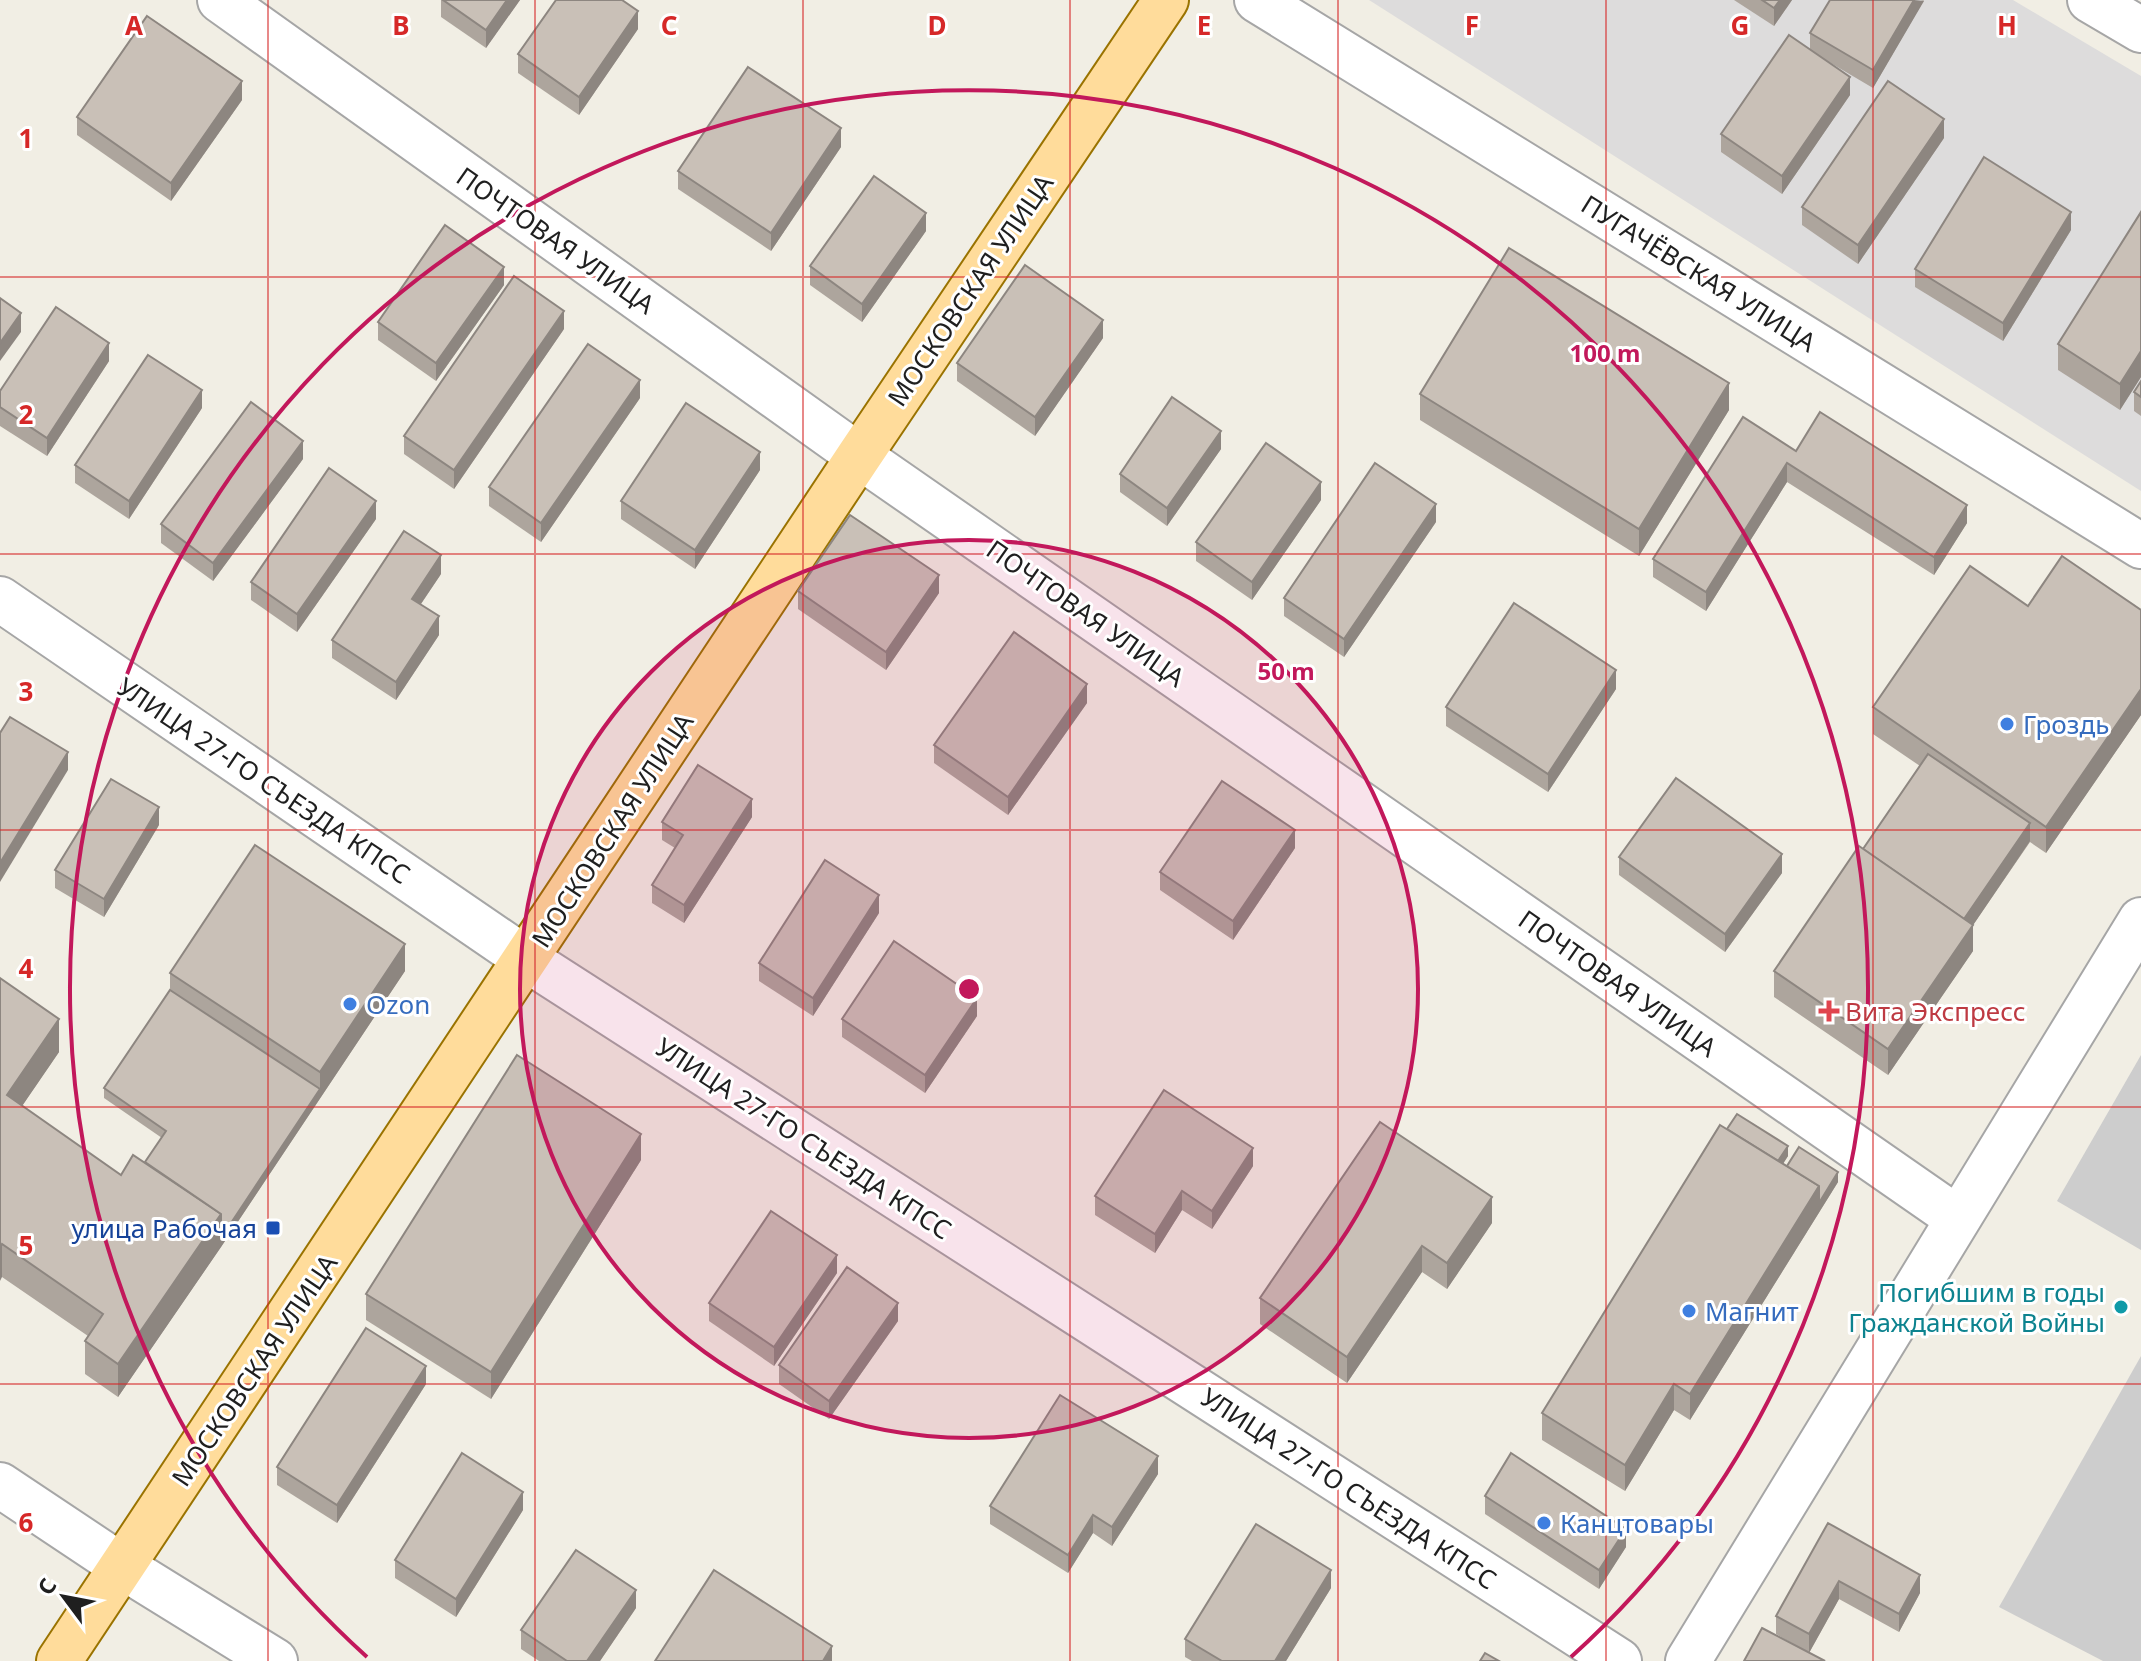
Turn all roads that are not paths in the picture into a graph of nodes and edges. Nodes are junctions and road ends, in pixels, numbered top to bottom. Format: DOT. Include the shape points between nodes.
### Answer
graph roads {
  1 [pos="220,0"];
  2 [pos="1166,0"];
  3 [pos="1257,0"];
  4 [pos="2090,0"];
  5 [pos="2141,30"];
  6 [pos="859,456"];
  7 [pos="2141,546"];
  8 [pos="0,599"];
  9 [pos="2141,920"];
  10 [pos="526,959"];
  11 [pos="1957,1218"];
  12 [pos="0,1485"];
  13 [pos="123,1567"];
  14 [pos="59,1661"];
  15 [pos="275,1661"];
  16 [pos="1619,1661"];
  17 [pos="1688,1661"];
  1 -- 6 [label="street, ПОЧТОВАЯ УЛИЦА"];
  2 -- 6 [label="main road, МОСКОВСКАЯ УЛИЦА"];
  3 -- 7 [label="street, ПУГАЧЁВСКАЯ УЛИЦА"];
  4 -- 5 [label="street"];
  6 -- 10 [label="main road, МОСКОВСКАЯ УЛИЦА"];
  6 -- 11 [label="street, ПОЧТОВАЯ УЛИЦА"];
  8 -- 10 [label="street, УЛИЦА 27-ГО СЪЕЗДА КПСС"];
  9 -- 11 [label="street"];
  10 -- 13 [label="main road, МОСКОВСКАЯ УЛИЦА"];
  10 -- 16 [label="street, УЛИЦА 27-ГО СЪЕЗДА КПСС"];
  11 -- 17 [label="street"];
  12 -- 13 [label="street"];
  13 -- 14 [label="main road, МОСКОВСКАЯ УЛИЦА"];
  13 -- 15 [label="street"];
}
